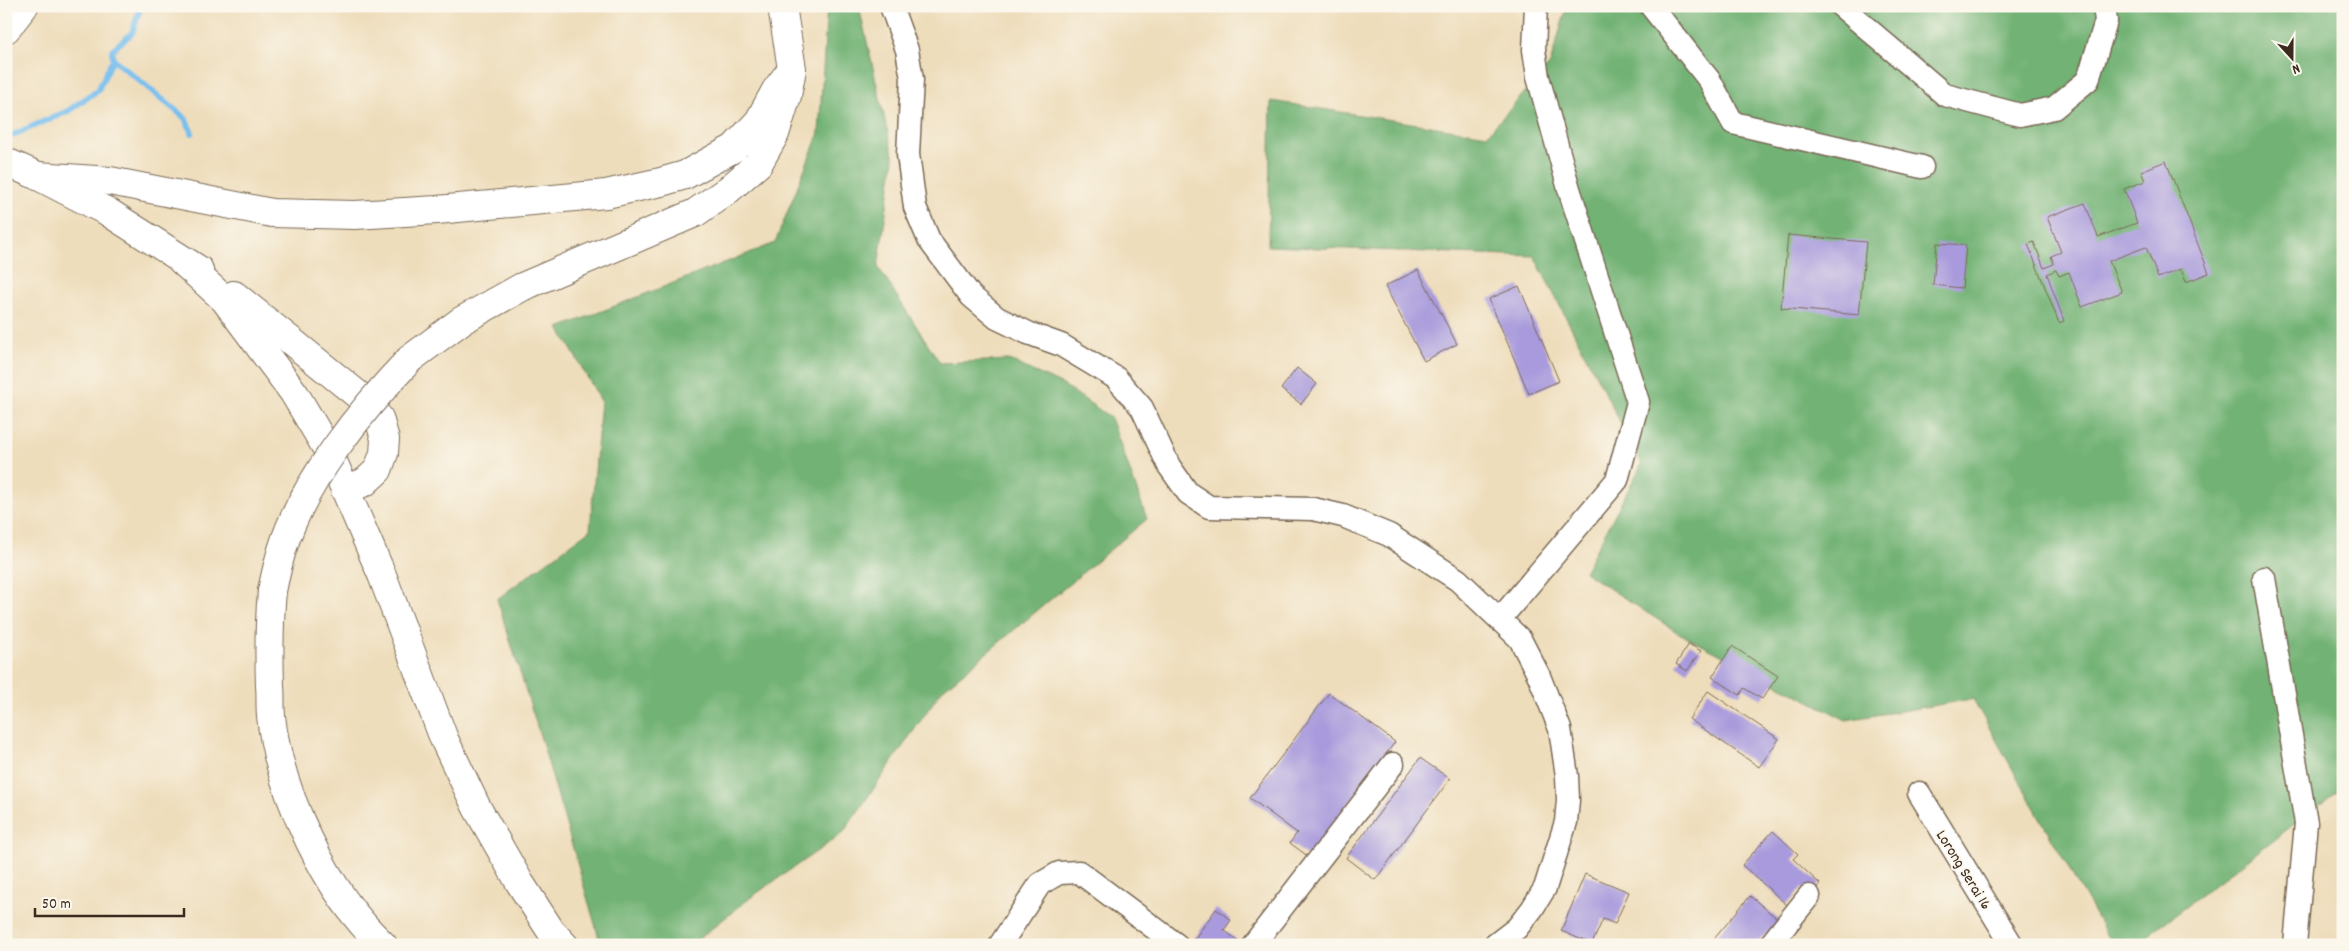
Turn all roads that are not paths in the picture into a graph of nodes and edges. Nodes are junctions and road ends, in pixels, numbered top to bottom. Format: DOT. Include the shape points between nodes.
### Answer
graph roads {
  1 [pos="24,6"];
  2 [pos="782,6"];
  3 [pos="891,6"];
  4 [pos="1536,6"];
  5 [pos="1651,6"];
  6 [pos="1841,6"];
  7 [pos="2104,6"];
  8 [pos="6,29"];
  9 [pos="792,69"];
  10 [pos="6,162"];
  11 [pos="1922,168"];
  12 [pos="38,176"];
  13 [pos="182,261"];
  14 [pos="345,490"];
  15 [pos="2264,578"];
  16 [pos="1500,619"];
  17 [pos="1393,764"];
  18 [pos="1919,794"];
  19 [pos="1809,896"];
  20 [pos="384,945"];
  21 [pos="564,945"];
  22 [pos="1000,945"];
  23 [pos="1177,945"];
  24 [pos="1253,945"];
  25 [pos="1495,945"];
  26 [pos="1770,945"];
  27 [pos="2012,945"];
  28 [pos="2295,945"];
  1 -- 8 [label="main road"];
  2 -- 9 [label="main road"];
  3 -- 16 [label="street" via="907,50 912,79 908,154 915,207 929,240 971,296 997,318 1061,345 1116,378 1142,408 1169,466 1188,493 1210,507 1313,508 1344,516 1388,535 1458,580"];
  4 -- 16 [label="street" via="1534,50 1538,77 1638,402 1617,480"];
  5 -- 11 [label="street" via="1710,81 1733,123"];
  6 -- 7 [label="street" via="1945,95 2020,115 2054,108 2088,80 2106,21"];
  9 -- 12 [label="main road" via="759,121 734,148 685,175 606,194 437,210 355,214 272,212 110,181"];
  9 -- 20 [label="main road, bridge" via="788,96 775,134 758,164 695,214 522,287 461,321 410,359 376,394 319,472 303,502 282,548 272,591 269,628 271,716 294,807 305,832 355,915"];
  10 -- 12 [label="main road"];
  12 -- 13 [label="main road" via="108,212"];
  13 -- 14 [label="main road" via="225,300 294,392 329,452"];
  13 -- 14 [label="main road" via="214,278 358,395 379,418 384,445 378,470 365,482"];
  14 -- 21 [label="main road" via="382,575 444,739 520,884"];
  15 -- 28 [label="street" via="2306,823"];
  16 -- 25 [label="street" via="1520,639 1560,729 1568,800 1566,822 1545,888 1517,928"];
  17 -- 24 [label="street"];
  18 -- 27 [label="street, Lorong Serai 16"];
  19 -- 26 [label="street"];
  22 -- 23 [label="street" via="1040,884 1059,873 1079,872"];
}
